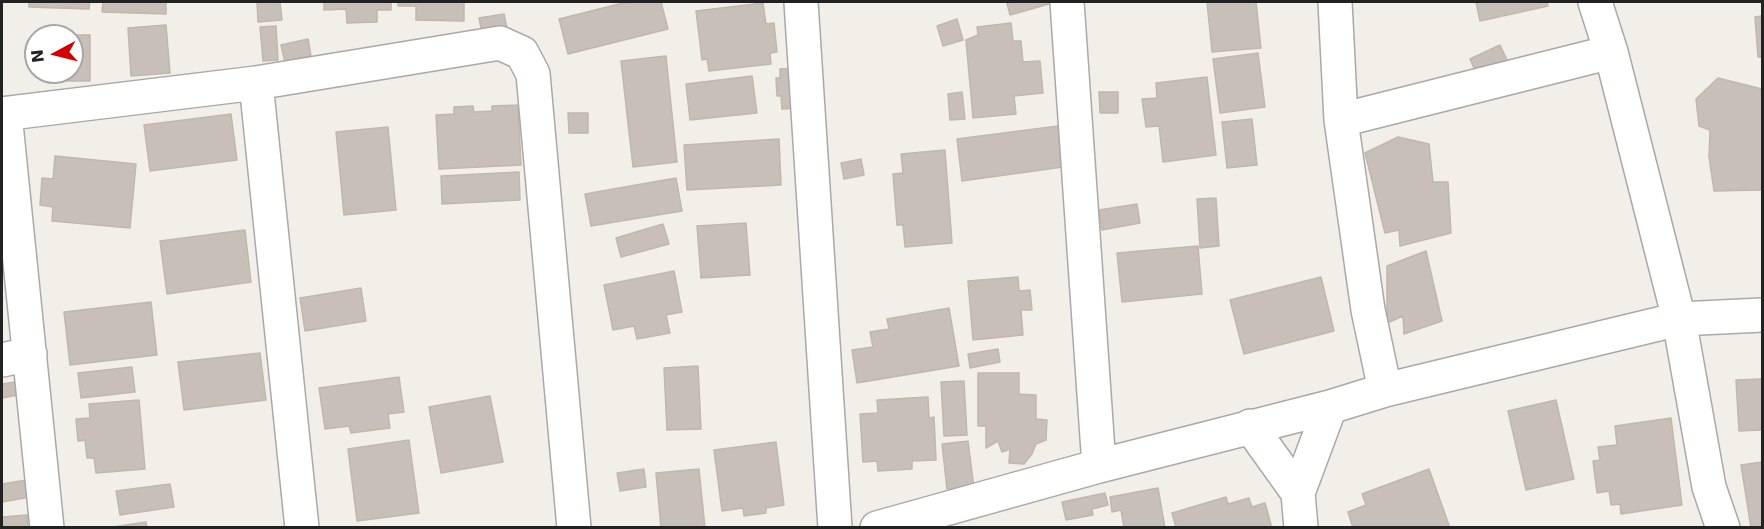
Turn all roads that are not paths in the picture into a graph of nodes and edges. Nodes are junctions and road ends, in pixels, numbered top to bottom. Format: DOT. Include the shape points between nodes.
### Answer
graph roads {
  1 [pos="801,2"];
  2 [pos="1066,2"];
  3 [pos="1335,2"];
  4 [pos="1595,2"];
  5 [pos="1611,52"];
  6 [pos="256,83"];
  7 [pos="3,114"];
  8 [pos="1341,120"];
  9 [pos="1762,315"];
  10 [pos="1679,319"];
  11 [pos="16,357"];
  12 [pos="1385,390"];
  13 [pos="1330,407"];
  14 [pos="1250,426"];
  15 [pos="1099,466"];
  16 [pos="1298,493"];
  17 [pos="47,528"];
  18 [pos="302,528"];
  19 [pos="574,528"];
  20 [pos="835,528"];
  21 [pos="877,528"];
  22 [pos="1301,528"];
  23 [pos="1723,528"];
  1 -- 20 [label="street"];
  2 -- 15 [label="street"];
  3 -- 8 [label="street"];
  4 -- 5 [label="street"];
  5 -- 8 [label="street"];
  5 -- 10 [label="street"];
  6 -- 7 [label="street"];
  6 -- 18 [label="street"];
  6 -- 19 [label="street" via="500,44 522,53 533,74"];
  7 -- 11 [label="street"];
  8 -- 12 [label="street" via="1368,310"];
  9 -- 10 [label="street"];
  10 -- 12 [label="street"];
  10 -- 23 [label="street" via="1709,487"];
  11 -- 17 [label="street"];
  12 -- 13 [label="street"];
  13 -- 14 [label="street"];
  13 -- 16 [label="street"];
  14 -- 15 [label="street"];
  14 -- 16 [label="street"];
  15 -- 21 [label="street"];
  16 -- 22 [label="street"];
}
